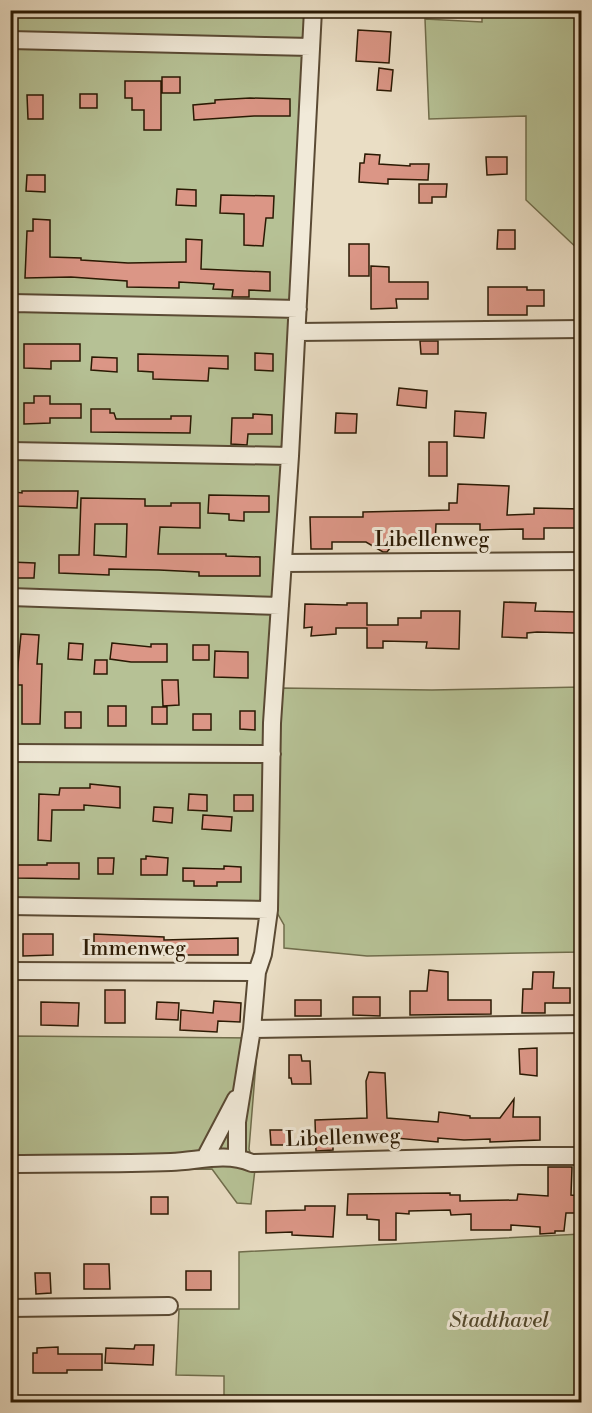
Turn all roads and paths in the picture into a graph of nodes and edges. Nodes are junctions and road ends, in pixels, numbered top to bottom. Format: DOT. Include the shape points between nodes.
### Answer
graph roads {
  1 [pos="313,10"];
  2 [pos="10,40"];
  3 [pos="311,47"];
  4 [pos="10,305"];
  5 [pos="298,309"];
  6 [pos="582,329"];
  7 [pos="297,332"];
  8 [pos="10,450"];
  9 [pos="290,456"];
  10 [pos="582,561"];
  11 [pos="283,563"];
  12 [pos="10,597"];
  13 [pos="280,606"];
  14 [pos="10,753"];
  15 [pos="272,754"];
  16 [pos="10,906"];
  17 [pos="269,910"];
  18 [pos="10,972"];
  19 [pos="257,972"];
  20 [pos="582,1024"];
  21 [pos="252,1029"];
  22 [pos="243,1088"];
  23 [pos="582,1156"];
  24 [pos="237,1157"];
  25 [pos="205,1158"];
  26 [pos="10,1164"];
  27 [pos="169,1306"];
  28 [pos="10,1308"];
  1 -- 3 [label="street"];
  2 -- 3 [label="street"];
  3 -- 5 [label="street"];
  4 -- 5 [label="street"];
  5 -- 7 [label="street"];
  6 -- 7 [label="street"];
  7 -- 9 [label="street"];
  8 -- 9 [label="street"];
  9 -- 11 [label="street"];
  10 -- 11 [label="street, Libellenweg"];
  11 -- 13 [label="street"];
  12 -- 13 [label="street"];
  13 -- 15 [label="street"];
  14 -- 15 [label="street"];
  15 -- 17 [label="street"];
  16 -- 17 [label="street"];
  17 -- 19 [label="street"];
  18 -- 19 [label="street, Immenweg"];
  19 -- 21 [label="street"];
  20 -- 21 [label="street"];
  21 -- 22 [label="street"];
  22 -- 24 [label="street" via="237,1122"];
  22 -- 25 [label="street"];
  23 -- 24 [label="street, Libellenweg" via="252,1163"];
  24 -- 25 [label="street"];
  25 -- 26 [label="street" via="174,1162"];
  27 -- 28 [label="street"];
}
